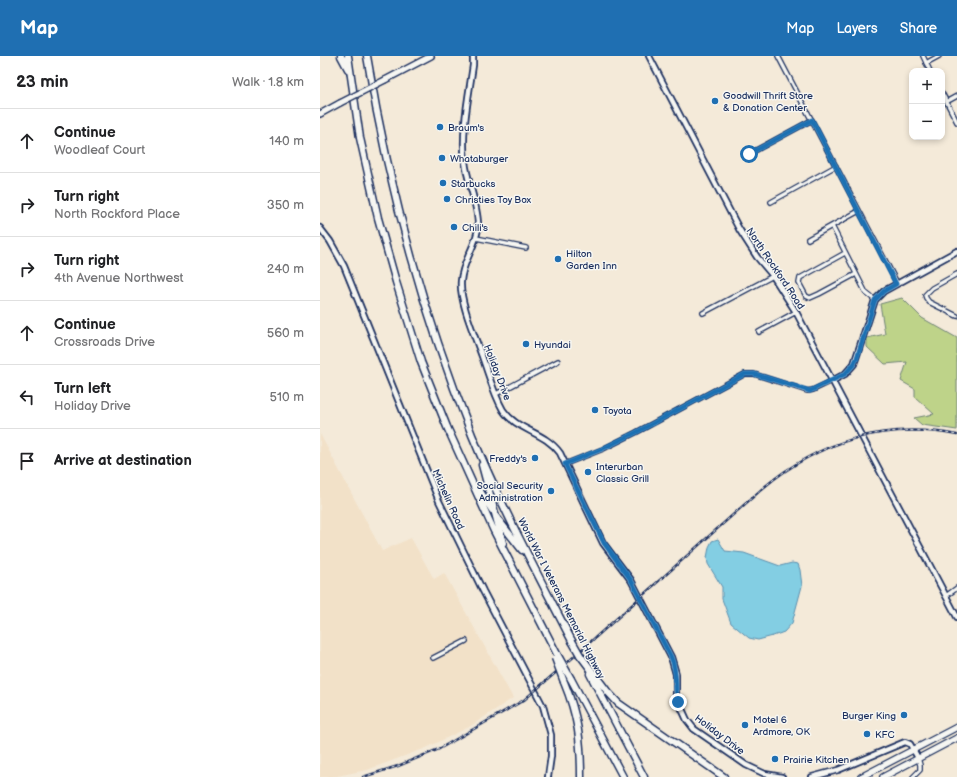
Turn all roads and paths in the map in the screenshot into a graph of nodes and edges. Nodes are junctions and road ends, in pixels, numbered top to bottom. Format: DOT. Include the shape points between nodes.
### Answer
graph roads {
  1 [pos="341,56"];
  2 [pos="348,56"];
  3 [pos="367,56"];
  4 [pos="431,56"];
  5 [pos="473,56"];
  6 [pos="649,56"];
  7 [pos="778,56"];
  8 [pos="922,56"];
  9 [pos="939,56"];
  10 [pos="926,63"];
  11 [pos="928,68"];
  12 [pos="351,76"];
  13 [pos="957,96"];
  14 [pos="946,102"];
  15 [pos="320,114"];
  16 [pos="812,120"];
  17 [pos="957,122"];
  18 [pos="749,154"];
  19 [pos="836,166"];
  20 [pos="771,202"];
  21 [pos="859,211"];
  22 [pos="832,226"];
  23 [pos="320,228"];
  24 [pos="476,238"];
  25 [pos="808,239"];
  26 [pos="526,248"];
  27 [pos="957,251"];
  28 [pos="845,253"];
  29 [pos="856,274"];
  30 [pos="957,274"];
  31 [pos="773,276"];
  32 [pos="896,284"];
  33 [pos="875,300"];
  34 [pos="796,312"];
  35 [pos="703,313"];
  36 [pos="957,316"];
  37 [pos="759,332"];
  38 [pos="558,361"];
  39 [pos="832,381"];
  40 [pos="496,394"];
  41 [pos="473,436"];
  42 [pos="459,453"];
  43 [pos="565,464"];
  44 [pos="495,515"];
  45 [pos="528,557"];
  46 [pos="509,562"];
  47 [pos="957,588"];
  48 [pos="946,596"];
  49 [pos="957,617"];
  50 [pos="466,641"];
  51 [pos="556,655"];
  52 [pos="433,658"];
  53 [pos="586,664"];
  54 [pos="957,727"];
  55 [pos="957,738"];
  56 [pos="914,750"];
  57 [pos="918,758"];
  58 [pos="548,777"];
  59 [pos="581,777"];
  60 [pos="623,777"];
  61 [pos="644,777"];
  62 [pos="724,777"];
  63 [pos="782,777"];
  64 [pos="812,777"];
  65 [pos="861,777"];
  66 [pos="883,777"];
  67 [pos="913,777"];
  1 -- 12 [label="highway"];
  2 -- 12 [label="highway"];
  3 -- 41 [label="highway, World War I Veterans Memorial Highway" via="389,172 404,233 439,346"];
  4 -- 15 [label="main road, bridge"];
  5 -- 24 [label="street, Holiday Drive" via="464,147 467,175 478,221"];
  6 -- 31 [label="street, North Rockford Road" via="739,229 757,258"];
  7 -- 16 [label="street"];
  8 -- 10 [label="street"];
  9 -- 10 [label="street"];
  10 -- 11 [label="street"];
  12 -- 42 [label="highway" via="360,138 388,255 421,362"];
  13 -- 14 [label="street"];
  14 -- 17 [label="street"];
  16 -- 18 [label="street"];
  16 -- 19 [label="street"];
  19 -- 20 [label="street"];
  19 -- 21 [label="street"];
  21 -- 22 [label="street"];
  21 -- 32 [label="street"];
  22 -- 25 [label="street"];
  22 -- 28 [label="street"];
  23 -- 58 [label="street, Michelin Road" via="344,266 439,501 543,706 551,735"];
  24 -- 26 [label="street"];
  24 -- 40 [label="street, Holiday Drive" via="463,266 461,288 464,304"];
  27 -- 32 [label="street"];
  28 -- 29 [label="street"];
  28 -- 29 [label="street" via="800,278 799,283 806,296 810,298"];
  29 -- 33 [label="street" via="866,293"];
  30 -- 36 [label="street" via="932,288 925,295 929,302"];
  31 -- 34 [label="street, North Rockford Road"];
  31 -- 35 [label="street"];
  32 -- 33 [label="street"];
  33 -- 39 [label="street" via="854,364 845,374"];
  34 -- 37 [label="street"];
  34 -- 39 [label="street, North Rockford Road"];
  38 -- 40 [label="street"];
  39 -- 43 [label="street" via="813,390 807,390 754,374 745,374 635,433"];
  39 -- 48 [label="street, North Rockford Road"];
  40 -- 43 [label="street, Holiday Drive" via="504,411 518,424 550,442 560,453"];
  41 -- 44 [label="highway"];
  41 -- 45 [label="highway, World War I Veterans Memorial Highway"];
  42 -- 44 [label="highway" via="474,483"];
  42 -- 46 [label="highway"];
  43 -- 63 [label="street, Holiday Drive" via="604,543 631,580 671,657 675,669 676,696 687,720 694,729 746,765 765,774"];
  44 -- 45 [label="highway"];
  44 -- 46 [label="highway"];
  45 -- 53 [label="highway, World War I Veterans Memorial Highway, bridge"];
  46 -- 51 [label="highway"];
  47 -- 48 [label="street"];
  48 -- 49 [label="street, North Rockford Road"];
  50 -- 52 [label="street"];
  51 -- 59 [label="highway, bridge" via="578,729"];
  51 -- 60 [label="highway, bridge"];
  53 -- 61 [label="highway, World War I Veterans Memorial Highway"];
  53 -- 62 [label="highway" via="622,706"];
  54 -- 56 [label="main road"];
  55 -- 57 [label="main road"];
  56 -- 57 [label="street"];
  56 -- 64 [label="street" via="908,742 902,743 849,766"];
  56 -- 65 [label="main road"];
  57 -- 66 [label="main road"];
  57 -- 67 [label="street" via="920,770"];
}
